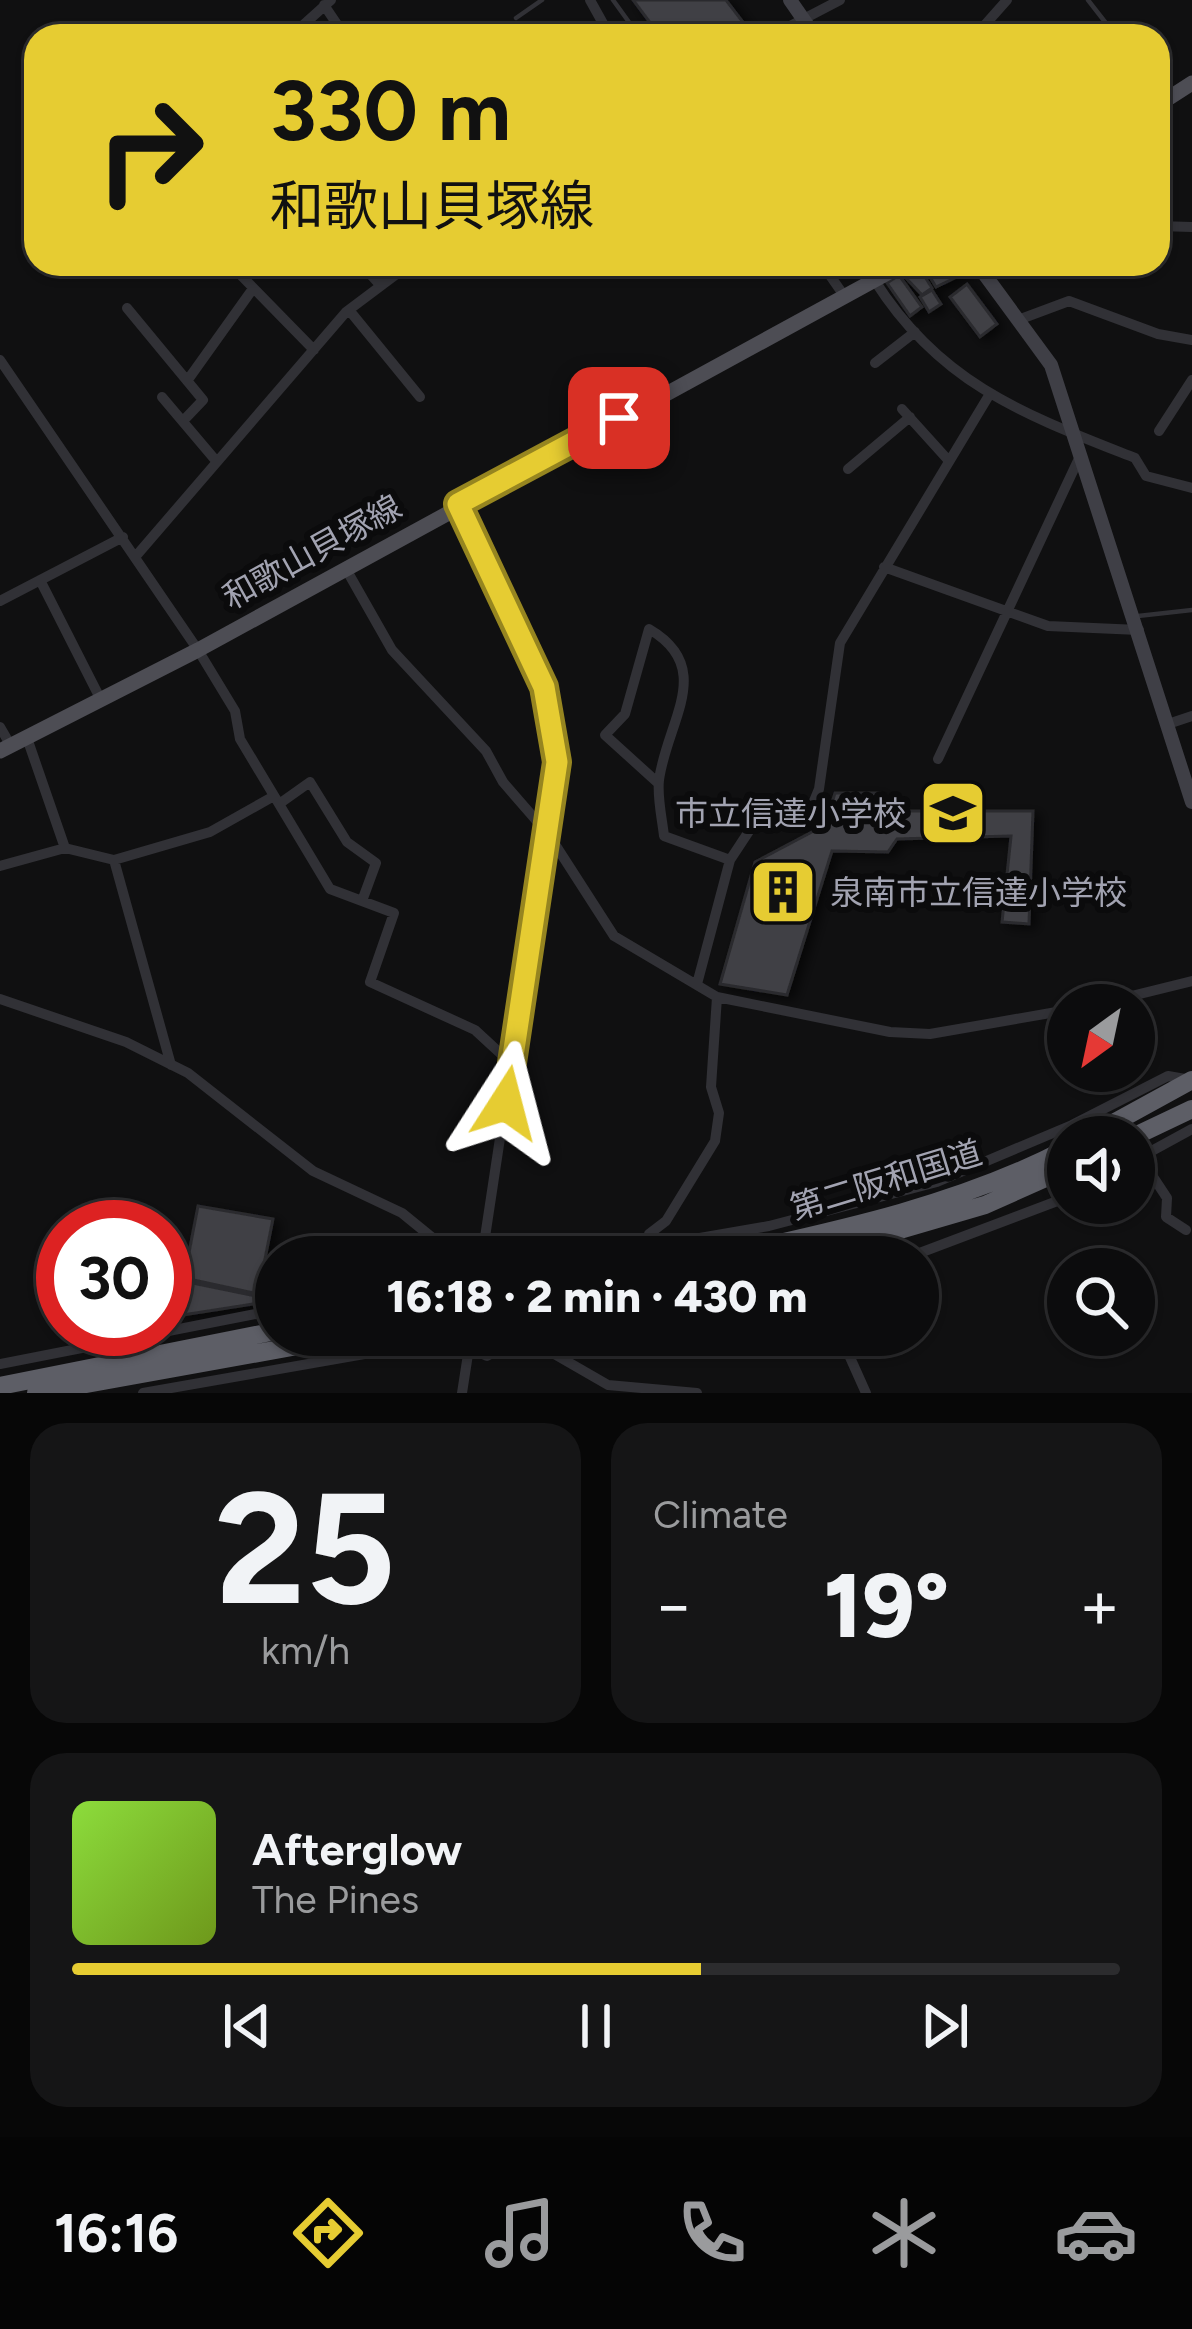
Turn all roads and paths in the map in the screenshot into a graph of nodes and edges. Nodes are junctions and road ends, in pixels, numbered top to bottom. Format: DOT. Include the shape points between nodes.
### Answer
graph roads {
  1 [pos="542,0"];
  2 [pos="790,0"];
  3 [pos="840,0"];
  4 [pos="1007,0"];
  5 [pos="327,2"];
  6 [pos="516,18"];
  7 [pos="805,21"];
  8 [pos="304,24"];
  9 [pos="798,24"];
  10 [pos="807,24"];
  11 [pos="986,24"];
  12 [pos="240,276"];
  13 [pos="372,276"];
  14 [pos="393,276"];
  15 [pos="830,276"];
  16 [pos="884,276"];
  17 [pos="986,276"];
  18 [pos="875,281"];
  19 [pos="380,285"];
  20 [pos="251,290"];
  21 [pos="844,297"];
  22 [pos="127,308"];
  23 [pos="349,310"];
  24 [pos="1018,320"];
  25 [pos="915,332"];
  26 [pos="1191,337"];
  27 [pos="314,350"];
  28 [pos="0,359"];
  29 [pos="875,363"];
  30 [pos="1192,380"];
  31 [pos="187,381"];
  32 [pos="162,397"];
  33 [pos="988,397"];
  34 [pos="420,398"];
  35 [pos="183,422"];
  36 [pos="1159,431"];
  37 [pos="1074,434"];
  38 [pos="1081,454"];
  39 [pos="950,460"];
  40 [pos="217,462"];
  41 [pos="848,469"];
  42 [pos="1192,488"];
  43 [pos="458,504"];
  44 [pos="123,537"];
  45 [pos="136,556"];
  46 [pos="884,568"];
  47 [pos="346,569"];
  48 [pos="40,580"];
  49 [pos="0,602"];
  50 [pos="1192,610"];
  51 [pos="1004,615"];
  52 [pos="1136,623"];
  53 [pos="198,650"];
  54 [pos="101,700"];
  55 [pos="1192,716"];
  56 [pos="1168,724"];
  57 [pos="0,727"];
  58 [pos="13,745"];
  59 [pos="938,759"];
  60 [pos="658,783"];
  61 [pos="276,800"];
  62 [pos="1192,802"];
  63 [pos="549,835"];
  64 [pos="64,848"];
  65 [pos="113,860"];
  66 [pos="730,860"];
  67 [pos="0,866"];
  68 [pos="362,901"];
  69 [pos="1192,981"];
  70 [pos="698,984"];
  71 [pos="1155,990"];
  72 [pos="0,998"];
  73 [pos="717,998"];
  74 [pos="1047,1014"];
  75 [pos="171,1065"];
  76 [pos="513,1065"];
  77 [pos="1192,1080"];
  78 [pos="1192,1109"];
  79 [pos="1126,1116"];
  80 [pos="1155,1127"];
  81 [pos="1192,1129"];
  82 [pos="1155,1149"];
  83 [pos="1047,1159"];
  84 [pos="1047,1177"];
  85 [pos="1155,1182"];
  86 [pos="1047,1205"];
  87 [pos="1186,1230"];
  88 [pos="430,1236"];
  89 [pos="485,1236"];
  90 [pos="649,1236"];
  91 [pos="705,1236"];
  92 [pos="801,1236"];
  93 [pos="879,1236"];
  94 [pos="939,1246"];
  95 [pos="255,1314"];
  96 [pos="255,1335"];
  97 [pos="255,1354"];
  98 [pos="353,1356"];
  99 [pos="468,1356"];
  100 [pos="558,1356"];
  101 [pos="849,1356"];
  102 [pos="0,1364"];
  103 [pos="586,1376"];
  104 [pos="0,1386"];
  105 [pos="675,1391"];
  106 [pos="36,1393"];
  107 [pos="143,1393"];
  108 [pos="462,1393"];
  109 [pos="582,1393"];
  110 [pos="697,1393"];
  111 [pos="866,1393"];
  1 -- 6 [label="lane"];
  2 -- 7 [label="street"];
  3 -- 7 [label="street"];
  4 -- 11 [label="street"];
  5 -- 8 [label="street"];
  7 -- 9 [label="street"];
  7 -- 10 [label="street"];
  12 -- 20 [label="street"];
  13 -- 19 [label="street"];
  14 -- 19 [label="street"];
  15 -- 21 [label="street"];
  16 -- 18 [label="main road, 和歌山貝塚線"];
  17 -- 24 [label="street"];
  18 -- 21 [label="main road, 和歌山貝塚線"];
  18 -- 25 [label="street"];
  19 -- 23 [label="street"];
  20 -- 27 [label="street"];
  20 -- 31 [label="street"];
  21 -- 43 [label="main road, 和歌山貝塚線"];
  22 -- 31 [label="street"];
  23 -- 27 [label="street"];
  23 -- 34 [label="street"];
  24 -- 26 [label="street" via="1069,301 1158,334"];
  24 -- 37 [label="street" via="1051,365"];
  25 -- 29 [label="street"];
  25 -- 33 [label="street"];
  27 -- 40 [label="street"];
  28 -- 44 [label="street"];
  30 -- 36 [label="street"];
  31 -- 35 [label="street" via="203,400"];
  32 -- 35 [label="street"];
  33 -- 37 [label="street"];
  33 -- 39 [label="street"];
  35 -- 40 [label="street"];
  37 -- 38 [label="street"];
  37 -- 42 [label="street" via="1135,458 1146,476"];
  38 -- 51 [label="street"];
  38 -- 52 [label="street"];
  39 -- 41 [label="street" via="906,413"];
  39 -- 46 [label="street"];
  40 -- 45 [label="street"];
  43 -- 47 [label="main road, 和歌山貝塚線"];
  43 -- 63 [label="street" via="544,687 557,762"];
  44 -- 45 [label="street"];
  44 -- 48 [label="street"];
  45 -- 53 [label="street"];
  46 -- 51 [label="street"];
  46 -- 66 [label="street" via="840,643 812,806 794,821 757,819"];
  47 -- 53 [label="main road, 和歌山貝塚線"];
  47 -- 63 [label="street" via="392,650 442,698"];
  48 -- 49 [label="street"];
  48 -- 54 [label="street"];
  50 -- 52 [label="lane"];
  51 -- 52 [label="street" via="1048,626"];
  51 -- 59 [label="street"];
  52 -- 56 [label="street"];
  53 -- 54 [label="main road, 和歌山貝塚線"];
  53 -- 61 [label="street"];
  54 -- 58 [label="main road, 和歌山貝塚線"];
  55 -- 56 [label="street"];
  56 -- 62 [label="street"];
  57 -- 58 [label="street"];
  58 -- 64 [label="street"];
  60 -- 60 [label="street" via="605,735 625,714 649,629 675,644 687,676"];
  60 -- 66 [label="street" via="664,836"];
  61 -- 65 [label="street" via="210,832"];
  61 -- 68 [label="street" via="330,889"];
  61 -- 68 [label="street" via="310,782 346,842 376,862"];
  63 -- 70 [label="street" via="614,936"];
  63 -- 76 [label="street"];
  64 -- 65 [label="street"];
  64 -- 67 [label="street"];
  65 -- 75 [label="street"];
  66 -- 70 [label="street"];
  68 -- 76 [label="street" via="394,913 370,982 475,1030"];
  69 -- 71 [label="street"];
  70 -- 73 [label="street"];
  72 -- 75 [label="street"];
  73 -- 74 [label="street" via="930,1034"];
  73 -- 90 [label="street" via="715,1141 666,1222"];
  75 -- 88 [label="street" via="313,1172 402,1213"];
  76 -- 89 [label="street"];
  77 -- 79 [label="highway"];
  77 -- 91 [label="street" via="1168,1076 1001,1156 864,1204"];
  78 -- 80 [label="highway"];
  81 -- 82 [label="street"];
  83 -- 92 [label="highway, 第二阪和国道" via="918,1207"];
  84 -- 93 [label="highway, 第二阪和国道"];
  85 -- 87 [label="street" via="1167,1198 1166,1217"];
  86 -- 94 [label="street"];
  95 -- 102 [label="street"];
  96 -- 104 [label="highway"];
  97 -- 106 [label="highway"];
  98 -- 107 [label="street"];
  99 -- 108 [label="street"];
  100 -- 103 [label="street"];
  101 -- 111 [label="street"];
  103 -- 105 [label="street"];
  103 -- 109 [label="street"];
  105 -- 110 [label="street"];
}
